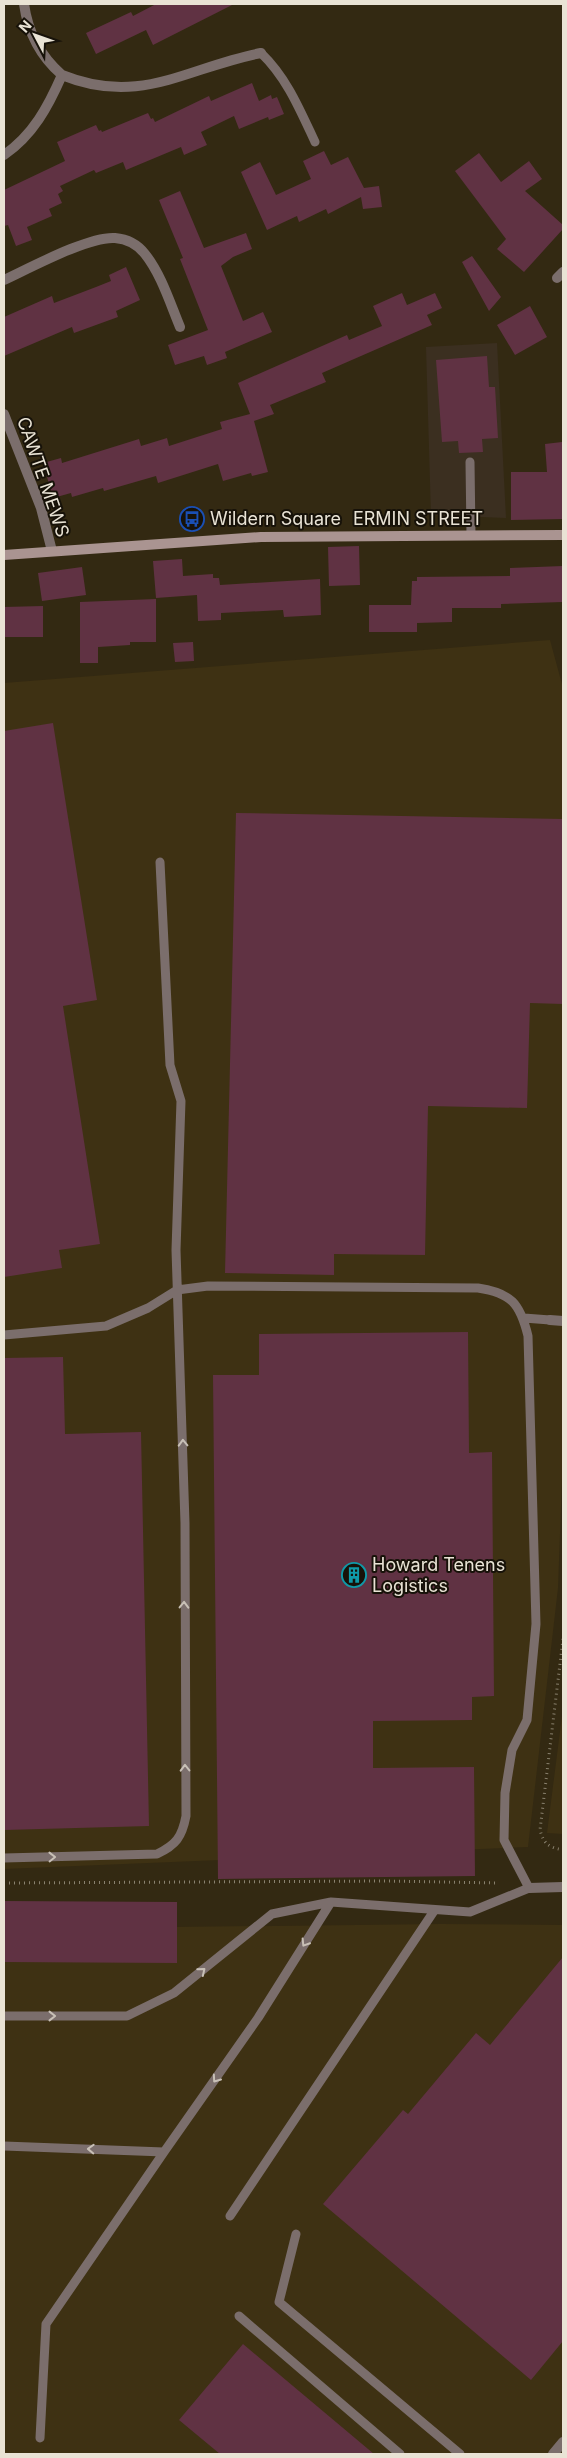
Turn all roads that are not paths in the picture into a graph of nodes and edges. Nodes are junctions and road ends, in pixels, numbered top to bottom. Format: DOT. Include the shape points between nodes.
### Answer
graph roads {
  1 [pos="24,4"];
  2 [pos="261,53"];
  3 [pos="62,76"];
  4 [pos="314,142"];
  5 [pos="4,155"];
  6 [pos="4,280"];
  7 [pos="180,327"];
  8 [pos="4,414"];
  9 [pos="470,462"];
  10 [pos="472,535"];
  11 [pos="563,535"];
  12 [pos="52,551"];
  13 [pos="4,554"];
  14 [pos="160,862"];
  15 [pos="177,1290"];
  16 [pos="524,1318"];
  17 [pos="550,1320"];
  18 [pos="563,1321"];
  19 [pos="4,1335"];
  20 [pos="4,1858"];
  21 [pos="563,1887"];
  22 [pos="530,1888"];
  23 [pos="331,1902"];
  24 [pos="434,1911"];
  25 [pos="4,2016"];
  26 [pos="4,2146"];
  27 [pos="164,2152"];
  28 [pos="230,2216"];
  29 [pos="296,2234"];
  30 [pos="239,2316"];
  31 [pos="40,2438"];
  32 [pos="563,2442"];
  33 [pos="400,2454"];
  34 [pos="460,2454"];
  35 [pos="553,2454"];
  1 -- 3 [label="street" via="32,35 50,64"];
  2 -- 3 [label="street" via="219,62 142,88 92,84"];
  2 -- 4 [label="lane" via="291,91"];
  3 -- 5 [label="street" via="40,120"];
  6 -- 7 [label="street" via="94,241 116,238 137,246 148,258"];
  8 -- 12 [label="street, CAWTE MEWS" via="41,508"];
  9 -- 10 [label="lane"];
  10 -- 11 [label="main road, ERMIN STREET"];
  10 -- 12 [label="main road, ERMIN STREET" via="261,537"];
  12 -- 13 [label="main road, ERMIN STREET"];
  14 -- 15 [label="lane" via="170,1065 181,1101"];
  15 -- 16 [label="lane" via="208,1286 478,1288 498,1291 510,1299"];
  15 -- 19 [label="lane" via="148,1308 106,1326"];
  20 -- 15 [label="lane, one-way" via="157,1854 177,1842 183,1832 186,1816 185,1523"];
  16 -- 17 [label="lane"];
  16 -- 22 [label="lane" via="530,1356 536,1624 527,1720 512,1750 506,1784 504,1840"];
  17 -- 18 [label="street"];
  21 -- 22 [label="street"];
  22 -- 24 [label="lane" via="470,1912"];
  23 -- 24 [label="lane"];
  25 -- 23 [label="lane, one-way" via="127,2016 174,1993 272,1914"];
  23 -- 27 [label="lane, one-way" via="258,2018"];
  24 -- 28 [label="lane"];
  27 -- 26 [label="lane, one-way"];
  27 -- 31 [label="lane" via="46,2324"];
  29 -- 34 [label="lane" via="279,2302"];
  30 -- 33 [label="lane"];
  32 -- 35 [label="street"];
}
